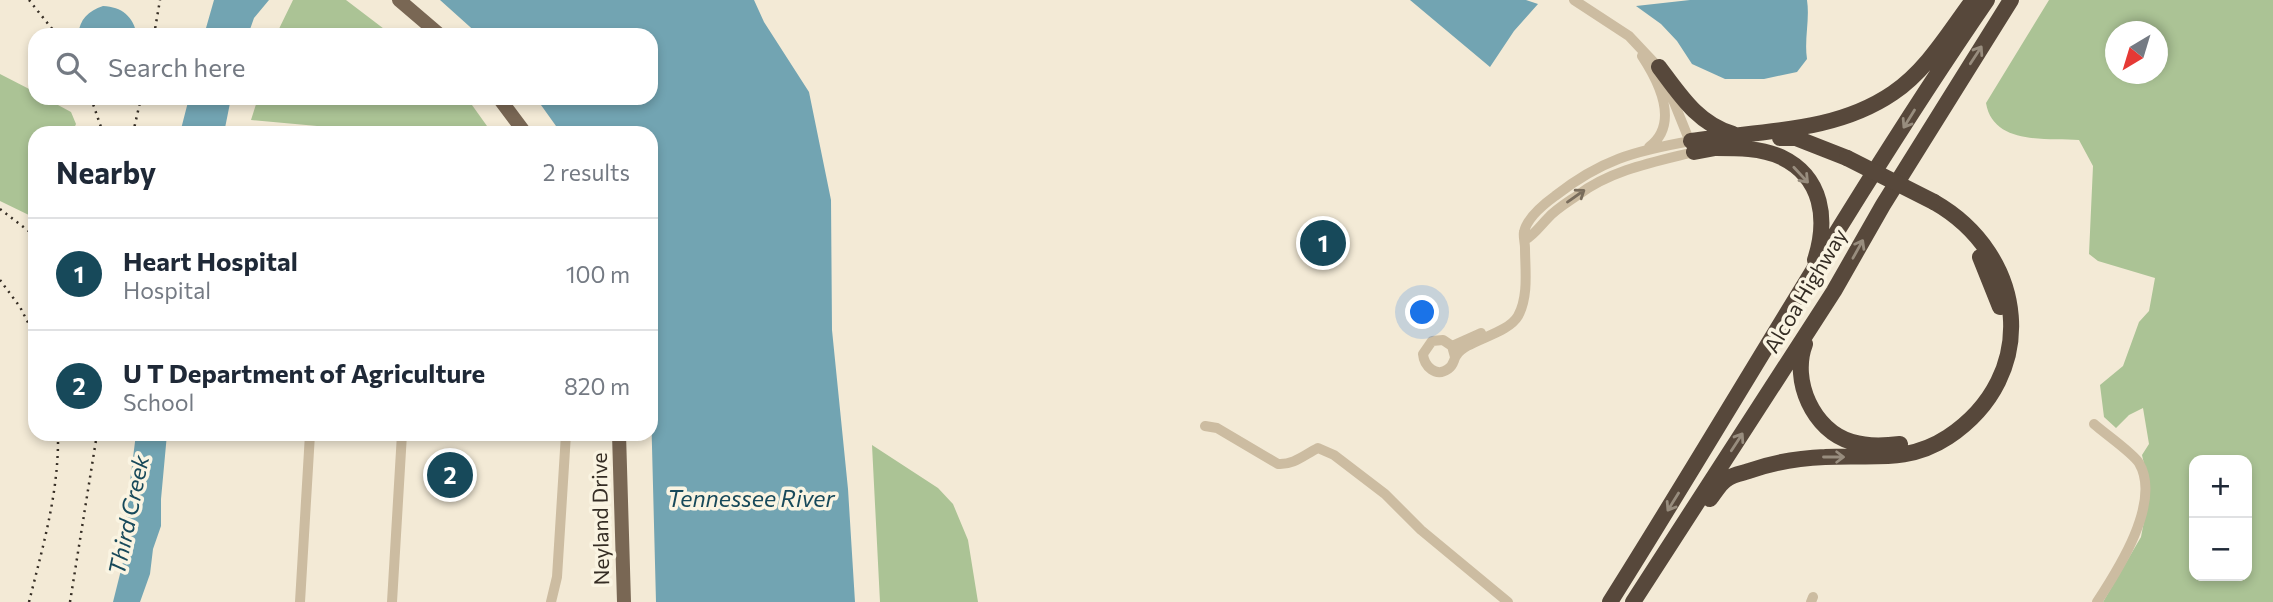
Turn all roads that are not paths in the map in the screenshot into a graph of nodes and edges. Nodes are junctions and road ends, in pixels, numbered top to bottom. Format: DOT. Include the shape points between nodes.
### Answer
graph roads {
  1 [pos="398,0"];
  2 [pos="1574,0"];
  3 [pos="1973,0"];
  4 [pos="1987,0"];
  5 [pos="2011,0"];
  6 [pos="432,28"];
  7 [pos="1629,36"];
  8 [pos="1659,67"];
  9 [pos="504,105"];
  10 [pos="520,126"];
  11 [pos="1730,134"];
  12 [pos="1692,146"];
  13 [pos="1716,148"];
  14 [pos="1647,149"];
  15 [pos="1845,163"];
  16 [pos="1931,207"];
  17 [pos="1525,240"];
  18 [pos="1810,276"];
  19 [pos="1814,322"];
  20 [pos="1453,351"];
  21 [pos="2094,424"];
  22 [pos="1205,426"];
  23 [pos="310,441"];
  24 [pos="402,441"];
  25 [pos="566,441"];
  26 [pos="620,441"];
  27 [pos="300,602"];
  28 [pos="392,602"];
  29 [pos="551,602"];
  30 [pos="624,602"];
  31 [pos="1508,602"];
  32 [pos="1610,602"];
  33 [pos="1634,602"];
  34 [pos="2097,602"];
  1 -- 6 [label="main road"];
  2 -- 7 [label="street"];
  3 -- 11 [label="highway" via="1931,58 1894,93 1875,104 1794,130"];
  4 -- 18 [label="highway, Alcoa Highway, one-way"];
  19 -- 5 [label="highway, Alcoa Highway, one-way"];
  7 -- 8 [label="street"];
  7 -- 14 [label="street" via="1649,66 1666,111 1663,134"];
  8 -- 11 [label="highway" via="1692,110"];
  8 -- 12 [label="street"];
  9 -- 10 [label="main road"];
  11 -- 12 [label="highway"];
  11 -- 15 [label="highway" via="1796,138"];
  12 -- 13 [label="highway"];
  12 -- 14 [label="street"];
  17 -- 12 [label="street, one-way" via="1581,192"];
  13 -- 15 [label="highway" via="1736,143 1796,147"];
  13 -- 18 [label="highway, one-way" via="1758,150 1781,157 1799,170 1816,192 1823,218"];
  14 -- 17 [label="street" via="1581,175 1537,212 1524,232"];
  15 -- 16 [label="highway, bridge"];
  16 -- 19 [label="highway" via="1982,259 2000,305 2001,339 1992,370 1974,401 1942,428 1914,442 1882,447 1850,442 1827,427 1811,408 1801,380 1801,354"];
  33 -- 16 [label="highway, one-way" via="1690,522 1727,479 1771,463 1918,453 1948,437 1983,409 2002,375 2012,340 2011,303 1992,254 1975,232 1955,214"];
  17 -- 20 [label="street" via="1521,306 1503,323"];
  18 -- 32 [label="highway, Alcoa Highway, one-way"];
  33 -- 19 [label="highway, Alcoa Highway, one-way"];
  21 -- 34 [label="street" via="2139,462 2145,500 2128,551"];
  22 -- 31 [label="street" via="1217,428 1278,464 1298,460 1318,448 1334,455"];
  23 -- 27 [label="street"];
  24 -- 28 [label="street"];
  25 -- 29 [label="street" via="557,577"];
  26 -- 30 [label="main road, Neyland Drive"];
}
